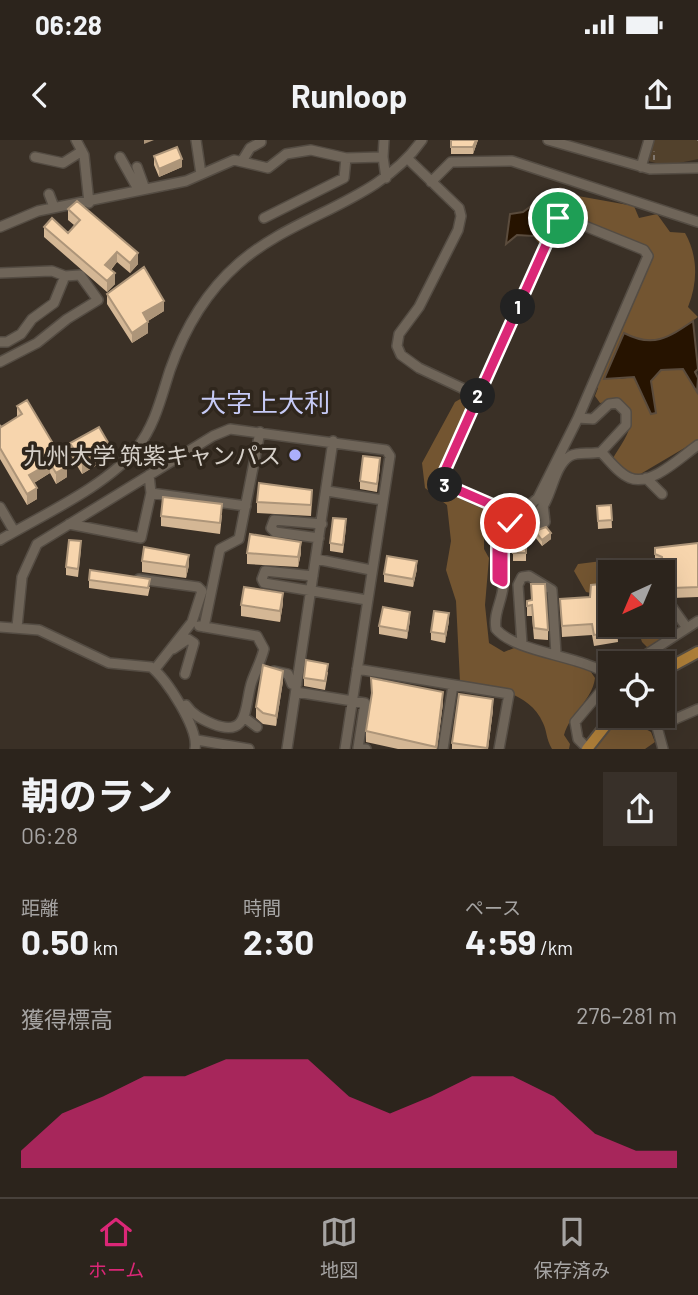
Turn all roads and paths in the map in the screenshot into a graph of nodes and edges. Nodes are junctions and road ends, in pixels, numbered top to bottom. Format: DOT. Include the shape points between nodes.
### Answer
graph roads {
  1 [pos="76,140"];
  2 [pos="196,140"];
  3 [pos="384,140"];
  4 [pos="422,140"];
  5 [pos="548,140"];
  6 [pos="261,142"];
  7 [pos="652,142"];
  8 [pos="82,151"];
  9 [pos="34,157"];
  10 [pos="120,157"];
  11 [pos="383,157"];
  12 [pos="346,158"];
  13 [pos="407,158"];
  14 [pos="654,160"];
  15 [pos="242,161"];
  16 [pos="137,167"];
  17 [pos="640,167"];
  18 [pos="698,168"];
  19 [pos="201,174"];
  20 [pos="386,178"];
  21 [pos="432,182"];
  22 [pos="142,189"];
  23 [pos="49,194"];
  24 [pos="89,203"];
  25 [pos="54,207"];
  26 [pos="264,218"];
  27 [pos="698,222"];
  28 [pos="0,227"];
  29 [pos="0,273"];
  30 [pos="65,276"];
  31 [pos="0,342"];
  32 [pos="0,362"];
  33 [pos="474,405"];
  34 [pos="578,418"];
  35 [pos="260,432"];
  36 [pos="333,441"];
  37 [pos="698,445"];
  38 [pos="601,452"];
  39 [pos="149,475"];
  40 [pos="646,478"];
  41 [pos="327,491"];
  42 [pos="151,493"];
  43 [pos="662,494"];
  44 [pos="383,500"];
  45 [pos="543,504"];
  46 [pos="246,506"];
  47 [pos="0,507"];
  48 [pos="497,507"];
  49 [pos="69,524"];
  50 [pos="322,524"];
  51 [pos="539,530"];
  52 [pos="15,531"];
  53 [pos="319,538"];
  54 [pos="0,540"];
  55 [pos="316,559"];
  56 [pos="372,570"];
  57 [pos="313,576"];
  58 [pos="129,577"];
  59 [pos="503,582"];
  60 [pos="311,591"];
  61 [pos="367,600"];
  62 [pos="676,613"];
  63 [pos="698,621"];
  64 [pos="0,627"];
  65 [pos="17,627"];
  66 [pos="687,628"];
  67 [pos="522,644"];
  68 [pos="173,649"];
  69 [pos="652,651"];
  70 [pos="698,652"];
  71 [pos="556,654"];
  72 [pos="675,664"];
  73 [pos="598,667"];
  74 [pos="258,668"];
  75 [pos="155,669"];
  76 [pos="357,669"];
  77 [pos="185,674"];
  78 [pos="453,685"];
  79 [pos="297,688"];
  80 [pos="171,694"];
  81 [pos="598,694"];
  82 [pos="352,701"];
  83 [pos="698,709"];
  84 [pos="245,718"];
  85 [pos="211,723"];
  86 [pos="257,727"];
  87 [pos="604,728"];
  88 [pos="200,744"];
  89 [pos="248,749"];
  90 [pos="287,749"];
  91 [pos="345,749"];
  92 [pos="366,749"];
  93 [pos="443,749"];
  94 [pos="499,749"];
  95 [pos="587,749"];
  96 [pos="663,749"];
  1 -- 8 [label="street"];
  2 -- 19 [label="street"];
  3 -- 11 [label="street"];
  4 -- 13 [label="street"];
  5 -- 17 [label="street"];
  6 -- 15 [label="street" via="250,148"];
  7 -- 14 [label="path"];
  7 -- 17 [label="street"];
  8 -- 9 [label="street" via="63,163"];
  8 -- 24 [label="street"];
  10 -- 22 [label="street"];
  11 -- 12 [label="street"];
  11 -- 20 [label="street"];
  12 -- 15 [label="street" via="312,150 286,154 268,168"];
  12 -- 26 [label="street" via="344,178"];
  13 -- 20 [label="street"];
  13 -- 21 [label="street"];
  15 -- 19 [label="street"];
  16 -- 22 [label="street"];
  17 -- 18 [label="street"];
  19 -- 22 [label="street"];
  20 -- 52 [label="street" via="279,233 236,265 181,340 159,408 136,449 99,481"];
  21 -- 27 [label="street" via="450,162 512,161"];
  21 -- 33 [label="street" via="459,208 461,223 419,307 399,334 397,346 405,359 419,368 464,388"];
  22 -- 24 [label="street"];
  23 -- 25 [label="street"];
  24 -- 25 [label="street"];
  25 -- 28 [label="street"];
  29 -- 30 [label="street" via="52,271"];
  30 -- 31 [label="street" via="54,303 32,318 21,334"];
  30 -- 32 [label="street" via="79,275 98,300 37,343"];
  33 -- 34 [label="street" via="560,216 644,250 648,256"];
  33 -- 48 [label="street" via="443,480"];
  34 -- 38 [label="street" via="593,419 609,404 617,403 626,412 626,425"];
  34 -- 48 [label="street" via="538,498 530,506 513,510"];
  35 -- 36 [label="street"];
  35 -- 39 [label="street" via="230,429"];
  35 -- 46 [label="street"];
  36 -- 41 [label="street"];
  36 -- 44 [label="street" via="386,450 390,456"];
  37 -- 40 [label="street"];
  38 -- 40 [label="street" via="628,478"];
  38 -- 45 [label="street" via="567,458"];
  39 -- 42 [label="street"];
  39 -- 49 [label="street"];
  40 -- 43 [label="street"];
  41 -- 44 [label="street"];
  41 -- 50 [label="street"];
  42 -- 46 [label="street"];
  42 -- 49 [label="street" via="141,538"];
  44 -- 56 [label="street"];
  45 -- 51 [label="street" via="545,522"];
  45 -- 59 [label="street" via="533,516 510,523 503,531"];
  46 -- 74 [label="street" via="239,539 220,549 202,627 257,636 264,649"];
  47 -- 52 [label="street"];
  48 -- 59 [label="street" via="497,579"];
  49 -- 65 [label="street" via="37,544 28,558"];
  50 -- 53 [label="street"];
  50 -- 53 [label="street" via="271,523 275,532"];
  52 -- 54 [label="street"];
  53 -- 55 [label="street"];
  55 -- 56 [label="street"];
  55 -- 57 [label="street"];
  56 -- 61 [label="street"];
  57 -- 60 [label="street"];
  57 -- 60 [label="street" via="265,571 262,579"];
  58 -- 68 [label="street" via="202,591 192,622"];
  59 -- 67 [label="street" via="496,629"];
  60 -- 61 [label="street"];
  60 -- 79 [label="street"];
  61 -- 76 [label="street"];
  62 -- 66 [label="street"];
  63 -- 66 [label="street"];
  64 -- 65 [label="street"];
  65 -- 75 [label="street" via="39,630 109,663"];
  66 -- 69 [label="street"];
  67 -- 71 [label="street"];
  67 -- 71 [label="street" via="518,585 529,576 552,590"];
  68 -- 75 [label="street"];
  68 -- 77 [label="street" via="188,639 194,643"];
  70 -- 72 [label="main road"];
  71 -- 73 [label="street"];
  74 -- 79 [label="street" via="288,674"];
  74 -- 84 [label="street"];
  75 -- 80 [label="street"];
  76 -- 78 [label="street"];
  76 -- 82 [label="street"];
  78 -- 93 [label="street"];
  78 -- 94 [label="street" via="509,694"];
  79 -- 82 [label="street"];
  79 -- 90 [label="street"];
  80 -- 85 [label="street" via="179,696 198,718"];
  80 -- 88 [label="street"];
  81 -- 95 [label="street" via="575,722 578,739"];
  82 -- 91 [label="street"];
  82 -- 92 [label="street" via="365,704 358,747"];
  83 -- 96 [label="street" via="656,727"];
  84 -- 85 [label="street" via="229,728"];
  84 -- 86 [label="street"];
  85 -- 88 [label="street"];
  87 -- 95 [label="main road"];
  88 -- 89 [label="street"];
}
